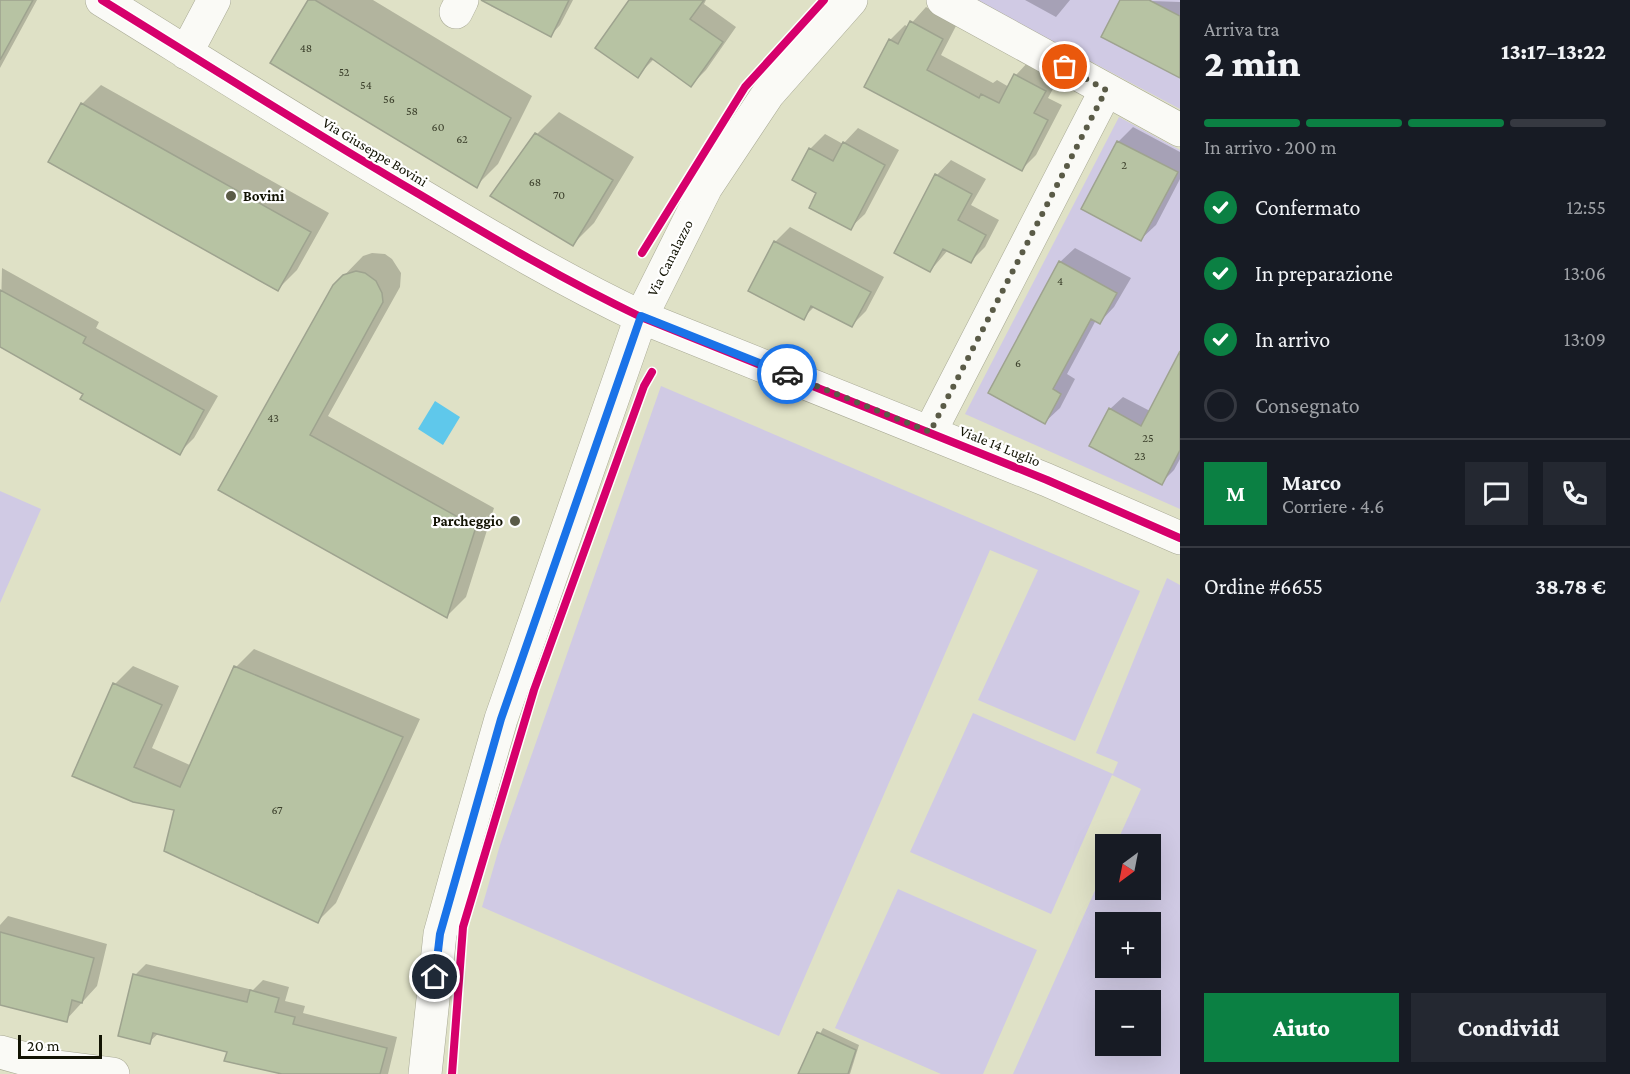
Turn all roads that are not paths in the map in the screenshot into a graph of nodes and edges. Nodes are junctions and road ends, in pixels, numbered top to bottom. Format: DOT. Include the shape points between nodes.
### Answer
graph roads {
  1 [pos="102,0"];
  2 [pos="214,0"];
  3 [pos="851,0"];
  4 [pos="943,0"];
  5 [pos="186,53"];
  6 [pos="1106,90"];
  7 [pos="1180,130"];
  8 [pos="641,316"];
  9 [pos="930,432"];
  10 [pos="1180,538"];
  11 [pos="5,1060"];
  12 [pos="68,1070"];
  13 [pos="113,1074"];
  14 [pos="424,1074"];
  1 -- 5 [label="street, Via Giuseppe Bovini"];
  2 -- 5 [label="street"];
  3 -- 8 [label="street, Via Canalazzo" via="768,94 706,187"];
  4 -- 6 [label="street"];
  5 -- 8 [label="street, Via Giuseppe Bovini" via="550,272"];
  6 -- 7 [label="street"];
  6 -- 9 [label="street"];
  8 -- 9 [label="street, Viale 14 Luglio"];
  8 -- 14 [label="street, Via Canalazzo" via="501,719 460,862 440,934"];
  9 -- 10 [label="street, Viale 14 Luglio"];
  11 -- 12 [label="street"];
  12 -- 13 [label="street"];
}
